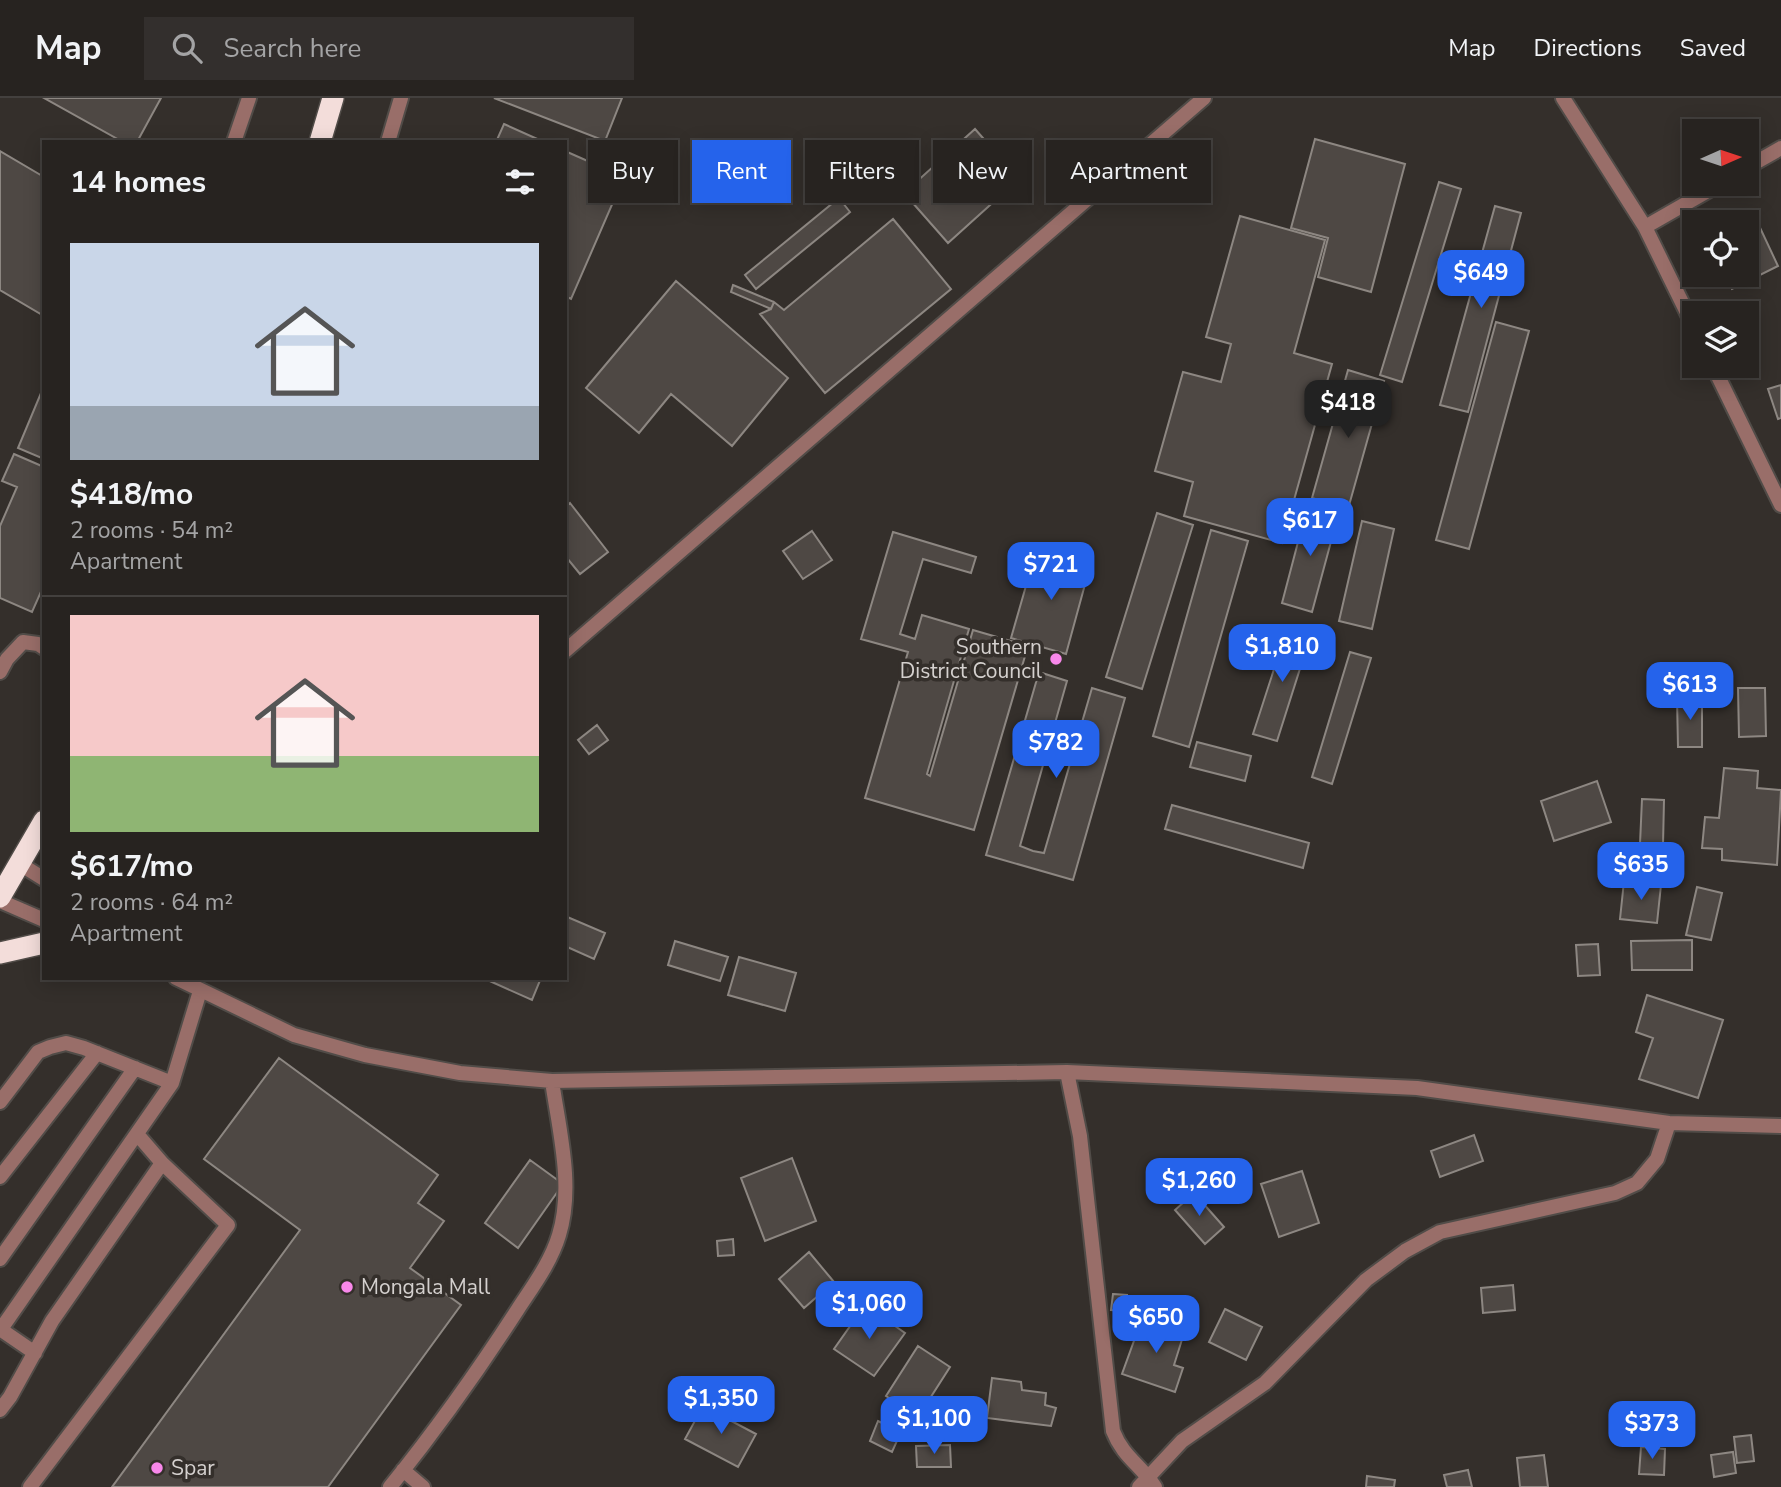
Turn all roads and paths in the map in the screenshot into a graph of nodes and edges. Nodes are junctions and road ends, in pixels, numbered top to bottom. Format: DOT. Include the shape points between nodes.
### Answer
graph roads {
  1 [pos="249,98"];
  2 [pos="333,98"];
  3 [pos="401,98"];
  4 [pos="1204,98"];
  5 [pos="1563,98"];
  6 [pos="235,140"];
  7 [pos="321,140"];
  8 [pos="389,140"];
  9 [pos="1781,148"];
  10 [pos="1759,161"];
  11 [pos="1699,196"];
  12 [pos="1645,227"];
  13 [pos="1682,303"];
  14 [pos="1719,378"];
  15 [pos="1781,505"];
  16 [pos="42,647"];
  17 [pos="567,649"];
  18 [pos="0,672"];
  19 [pos="42,825"];
  20 [pos="20,864"];
  21 [pos="42,878"];
  22 [pos="0,899"];
  23 [pos="42,919"];
  24 [pos="42,943"];
  25 [pos="0,953"];
  26 [pos="180,980"];
  27 [pos="209,980"];
  28 [pos="200,991"];
  29 [pos="97,1053"];
  30 [pos="135,1068"];
  31 [pos="1067,1072"];
  32 [pos="552,1081"];
  33 [pos="172,1083"];
  34 [pos="0,1102"];
  35 [pos="1669,1123"];
  36 [pos="1781,1126"];
  37 [pos="137,1134"];
  38 [pos="162,1163"];
  39 [pos="0,1177"];
  40 [pos="0,1259"];
  41 [pos="0,1329"];
  42 [pos="35,1353"];
  43 [pos="0,1410"];
  44 [pos="403,1471"];
  45 [pos="1148,1484"];
  46 [pos="30,1487"];
  47 [pos="390,1487"];
  48 [pos="423,1487"];
  1 -- 6 [label="street"];
  2 -- 7 [label="highway"];
  3 -- 8 [label="street"];
  4 -- 17 [label="street"];
  5 -- 12 [label="street"];
  9 -- 10 [label="street"];
  11 -- 12 [label="street"];
  12 -- 13 [label="street"];
  14 -- 15 [label="street"];
  16 -- 18 [label="street" via="23,642"];
  19 -- 20 [label="highway"];
  20 -- 21 [label="street"];
  20 -- 22 [label="highway"];
  22 -- 23 [label="street"];
  24 -- 25 [label="highway"];
  26 -- 28 [label="street"];
  27 -- 28 [label="street"];
  28 -- 32 [label="street" via="294,1035 365,1055 460,1073"];
  28 -- 33 [label="street"];
  29 -- 30 [label="street"];
  29 -- 34 [label="street" via="66,1043 38,1052"];
  29 -- 39 [label="street"];
  30 -- 33 [label="street"];
  30 -- 40 [label="street"];
  31 -- 32 [label="street"];
  31 -- 35 [label="street" via="1417,1088"];
  31 -- 45 [label="street" via="1080,1136 1114,1431 1124,1454"];
  32 -- 44 [label="street" via="565,1174 560,1234 548,1263 497,1341"];
  33 -- 37 [label="street"];
  35 -- 36 [label="street"];
  35 -- 45 [label="street" via="1657,1159 1637,1184 1615,1193 1440,1232 1405,1251 1366,1280 1265,1383 1182,1441"];
  37 -- 38 [label="street"];
  37 -- 41 [label="street"];
  38 -- 42 [label="street" via="52,1321"];
  38 -- 46 [label="street" via="228,1225"];
  41 -- 42 [label="street"];
  42 -- 43 [label="street"];
  44 -- 47 [label="street"];
  44 -- 48 [label="street"];
}
